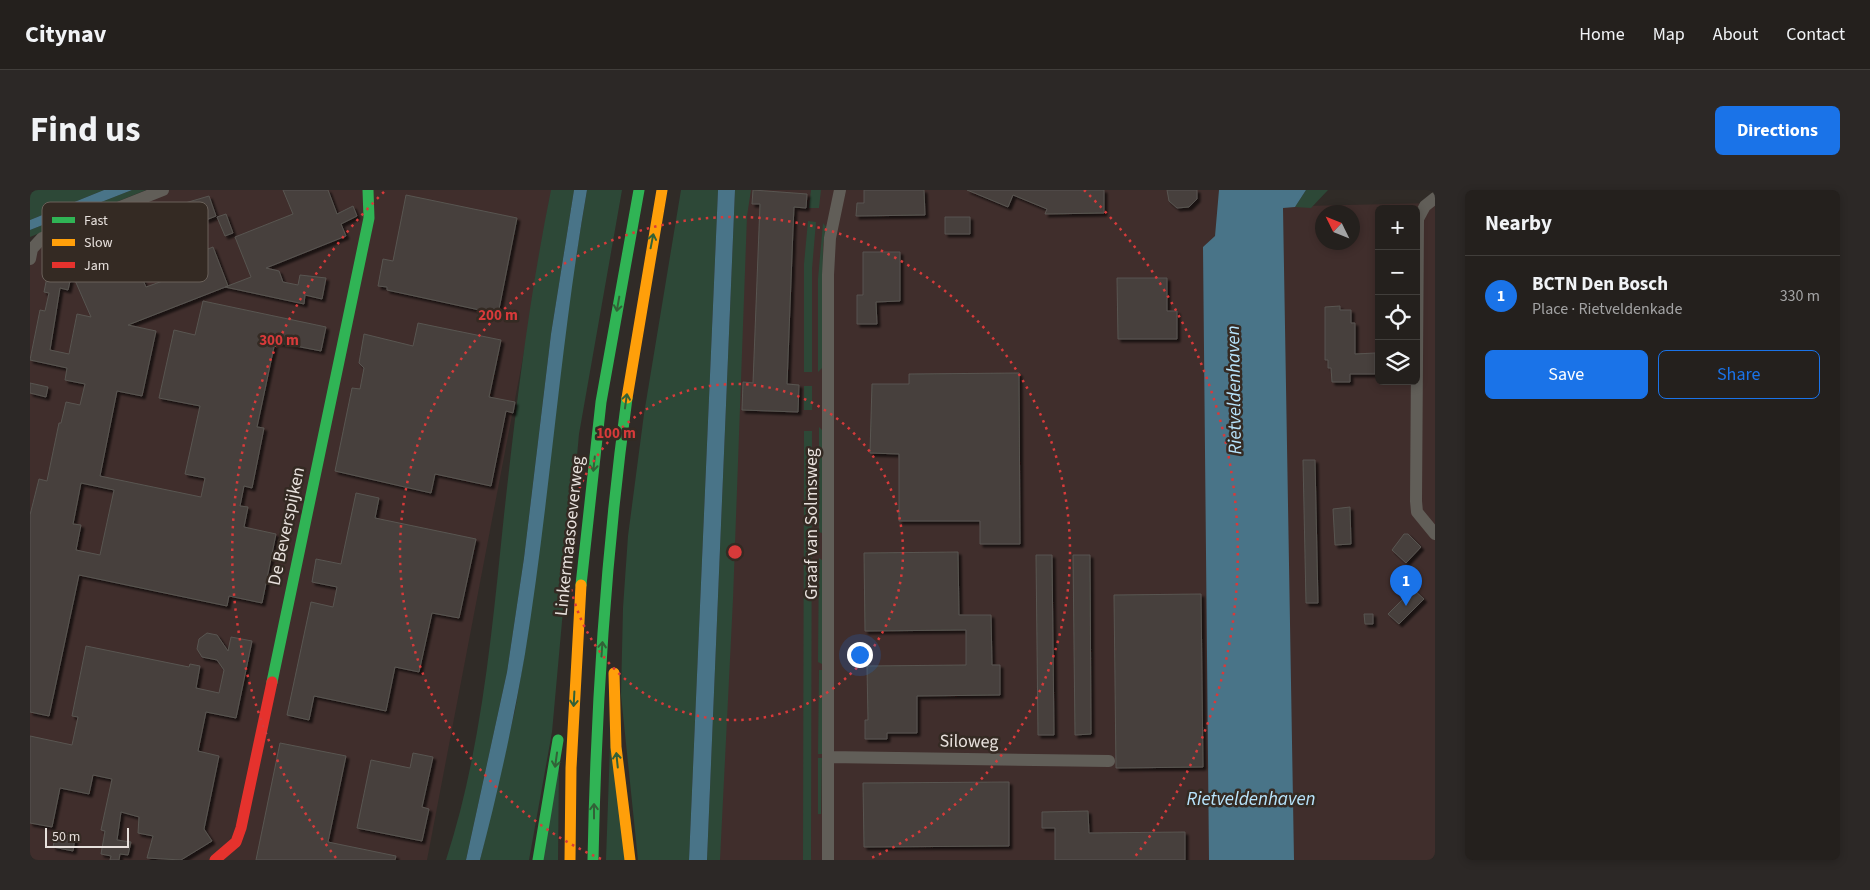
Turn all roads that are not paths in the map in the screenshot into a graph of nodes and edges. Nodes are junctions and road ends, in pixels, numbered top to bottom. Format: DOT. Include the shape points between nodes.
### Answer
graph roads {
  1 [pos="163,190"];
  2 [pos="368,190"];
  3 [pos="639,190"];
  4 [pos="662,190"];
  5 [pos="840,190"];
  6 [pos="1435,198"];
  7 [pos="133,202"];
  8 [pos="42,238"];
  9 [pos="30,259"];
  10 [pos="1435,534"];
  11 [pos="610,537"];
  12 [pos="578,615"];
  13 [pos="616,624"];
  14 [pos="615,662"];
  15 [pos="563,697"];
  16 [pos="560,725"];
  17 [pos="828,757"];
  18 [pos="1109,761"];
  19 [pos="215,860"];
  20 [pos="538,860"];
  21 [pos="570,860"];
  22 [pos="593,860"];
  23 [pos="630,860"];
  24 [pos="828,860"];
  1 -- 7 [label="street"];
  2 -- 19 [label="main road, De Beverspijken" via="369,218 241,828 236,842"];
  3 -- 12 [label="main road, Linkermaasoeverweg, one-way" via="601,402"];
  11 -- 4 [label="main road, one-way" via="627,395"];
  5 -- 17 [label="street, Graaf van Solmsweg" via="830,238 828,275"];
  6 -- 10 [label="street" via="1425,206 1418,219 1416,507"];
  8 -- 9 [label="street" via="32,249"];
  11 -- 13 [label="main road" via="617,578"];
  22 -- 11 [label="main road, one-way" via="594,771"];
  12 -- 15 [label="main road" via="566,660"];
  12 -- 21 [label="main road, Linkermaasoeverweg, one-way"];
  23 -- 14 [label="main road, one-way" via="616,747"];
  16 -- 20 [label="main road, one-way"];
  17 -- 18 [label="street, Siloweg"];
  17 -- 24 [label="street, Graaf van Solmsweg"];
}
